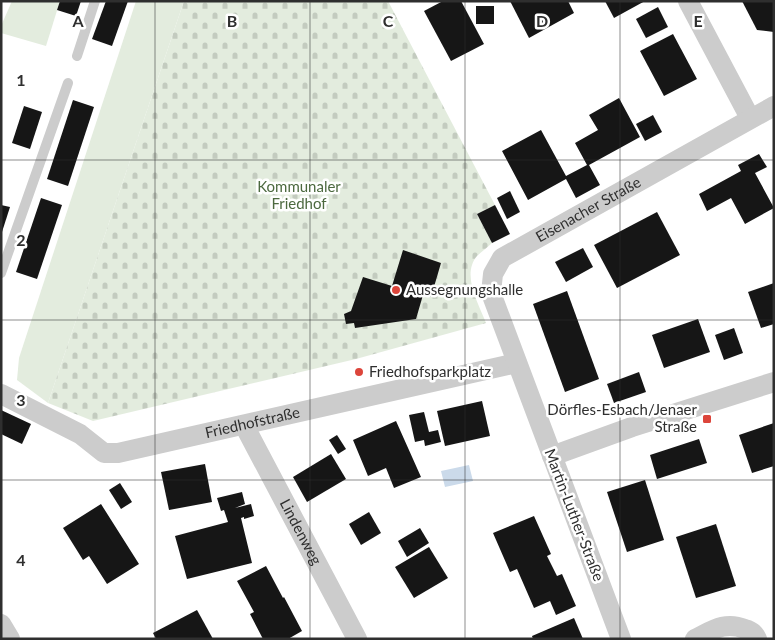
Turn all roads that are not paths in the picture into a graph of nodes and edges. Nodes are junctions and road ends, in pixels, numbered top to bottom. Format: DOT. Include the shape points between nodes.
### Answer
graph roads {
  1 [pos="95,1"];
  2 [pos="688,1"];
  3 [pos="76,56"];
  4 [pos="68,83"];
  5 [pos="774,106"];
  6 [pos="750,118"];
  7 [pos="1,274"];
  8 [pos="517,363"];
  9 [pos="774,382"];
  10 [pos="1,394"];
  11 [pos="244,425"];
  12 [pos="552,456"];
  13 [pos="1,624"];
  14 [pos="10,639"];
  15 [pos="357,639"];
  16 [pos="621,639"];
  17 [pos="695,639"];
  18 [pos="757,639"];
  1 -- 3 [label="lane"];
  2 -- 6 [label="street"];
  4 -- 7 [label="lane"];
  5 -- 6 [label="street, Eisenacher Straße"];
  6 -- 8 [label="street, Eisenacher Straße" via="502,258 493,274 491,293"];
  8 -- 11 [label="street, Friedhofstraße"];
  8 -- 12 [label="street, Martin-Luther-Straße"];
  9 -- 12 [label="street"];
  10 -- 11 [label="street, Friedhofstraße" via="80,434 104,453 118,453"];
  11 -- 15 [label="street, Lindenweg"];
  12 -- 16 [label="street, Martin-Luther-Straße"];
  13 -- 14 [label="street"];
  17 -- 18 [label="street" via="720,627 736,625 753,632"];
}
